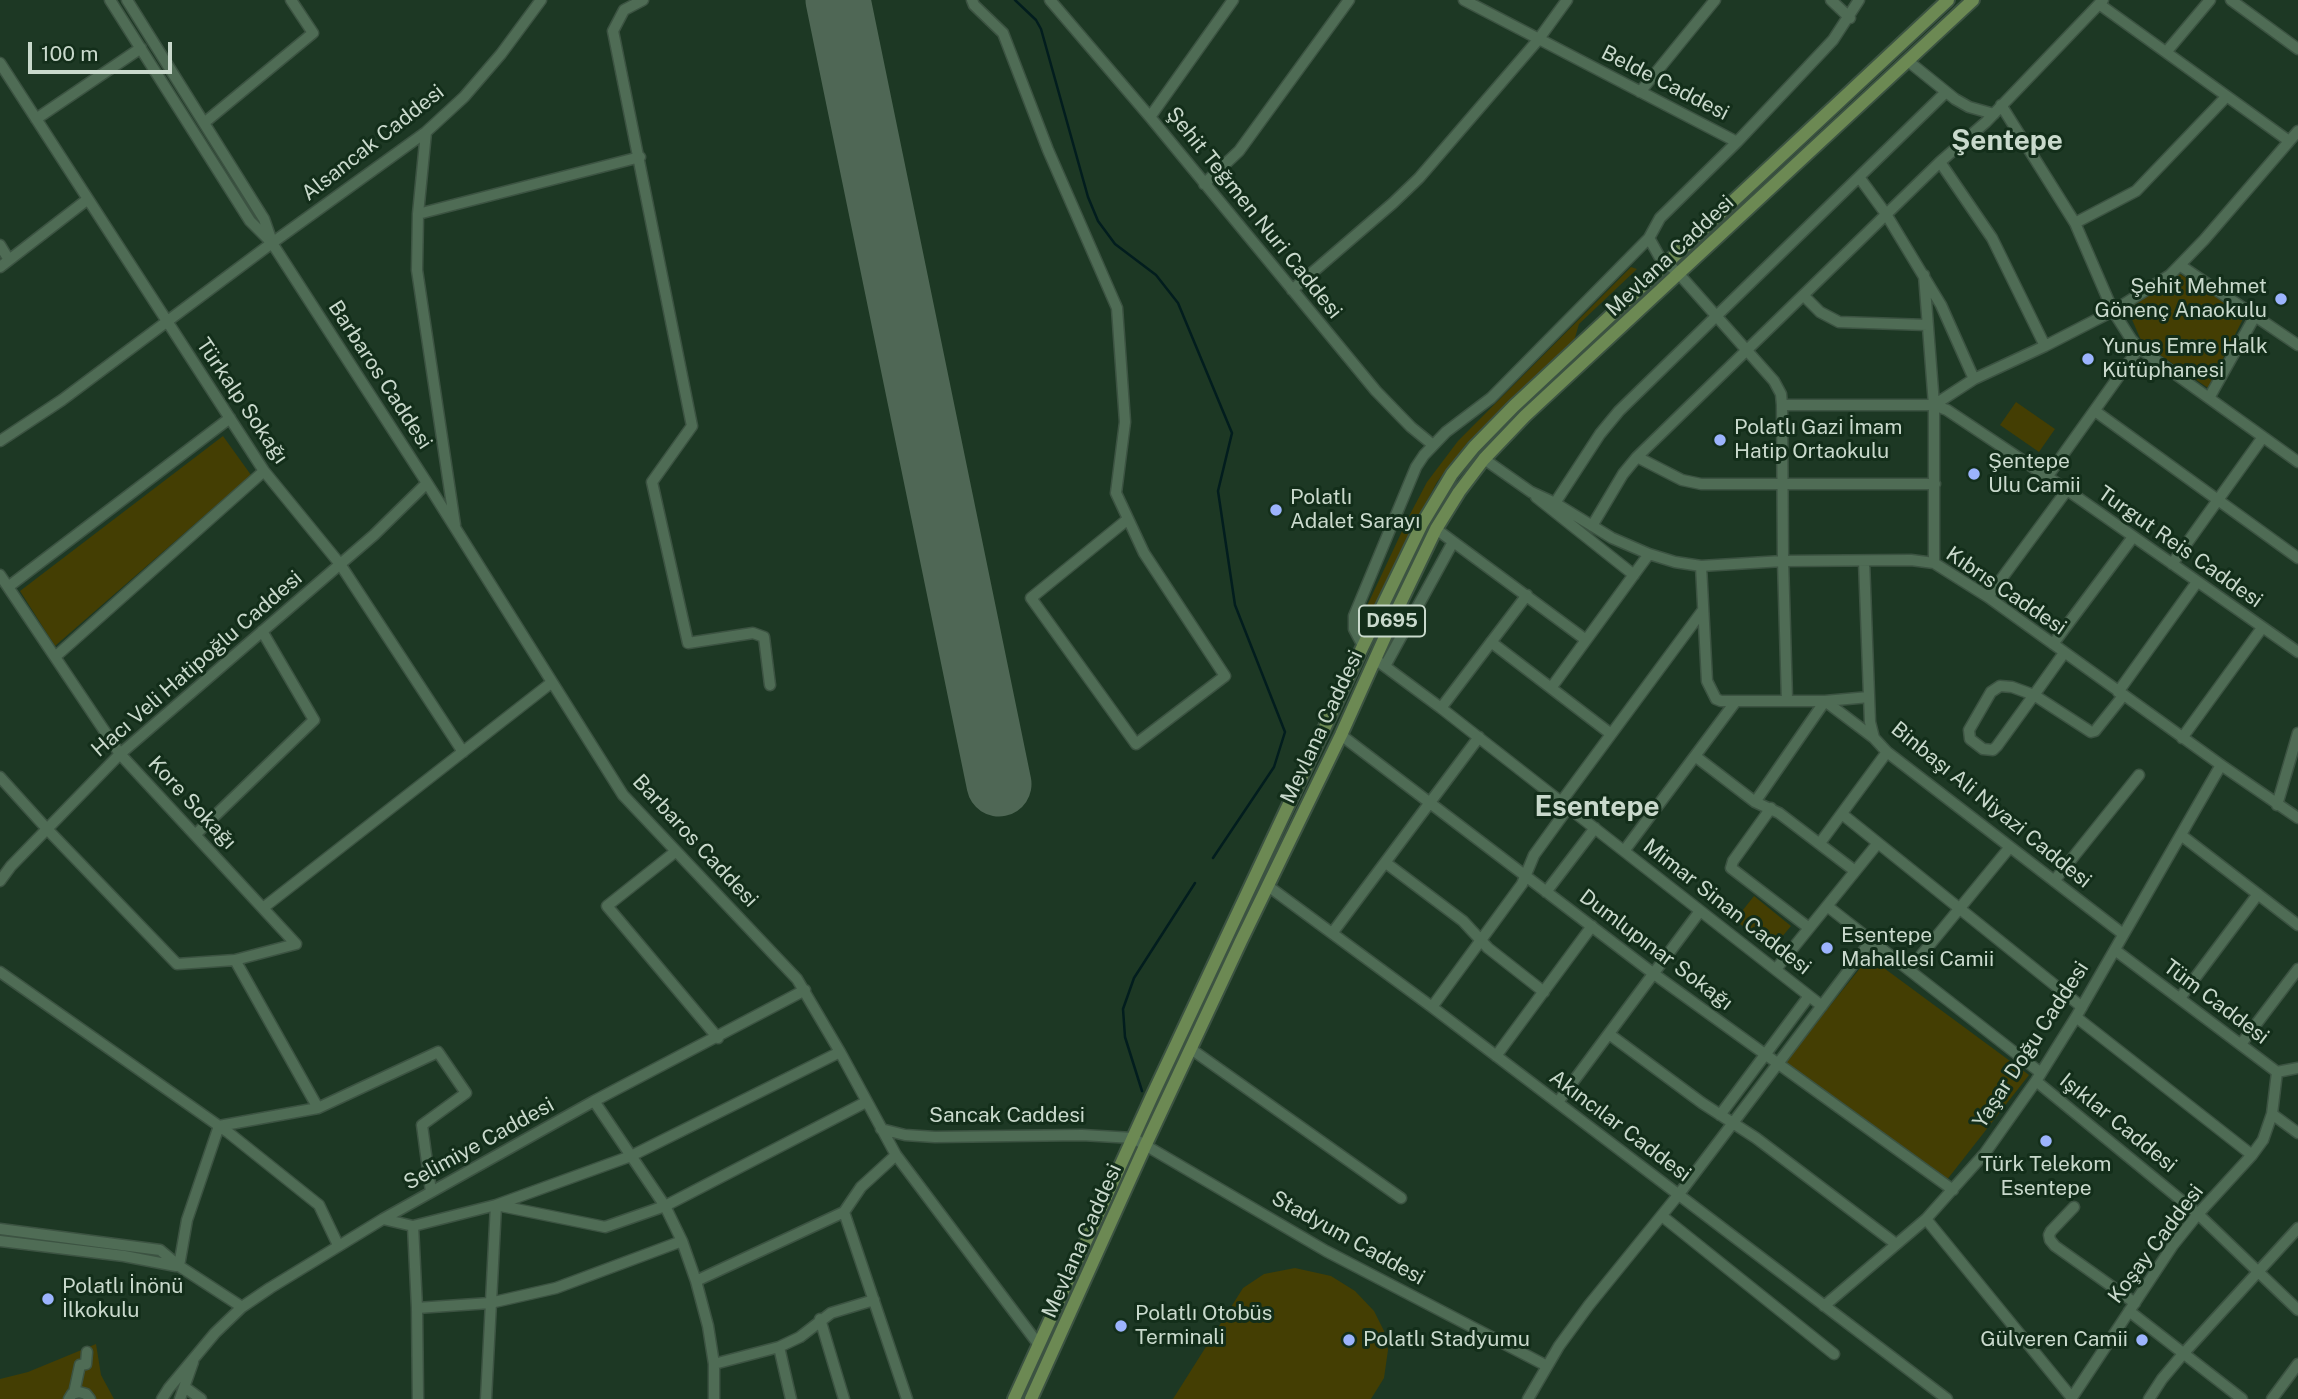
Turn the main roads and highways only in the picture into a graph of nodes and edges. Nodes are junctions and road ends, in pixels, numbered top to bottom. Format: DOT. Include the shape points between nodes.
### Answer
graph roads {
  1 [pos="1948,0"];
  2 [pos="1973,0"];
  3 [pos="1014,1399"];
  4 [pos="1031,1399"];
  1 -- 3 [label="main road, Mevlana Caddesi / D695" via="1514,406 1463,460 1430,509"];
  2 -- 4 [label="main road, Mevlana Caddesi / D695" via="1525,416 1459,492 1436,529 1380,663 1268,886"];
}
